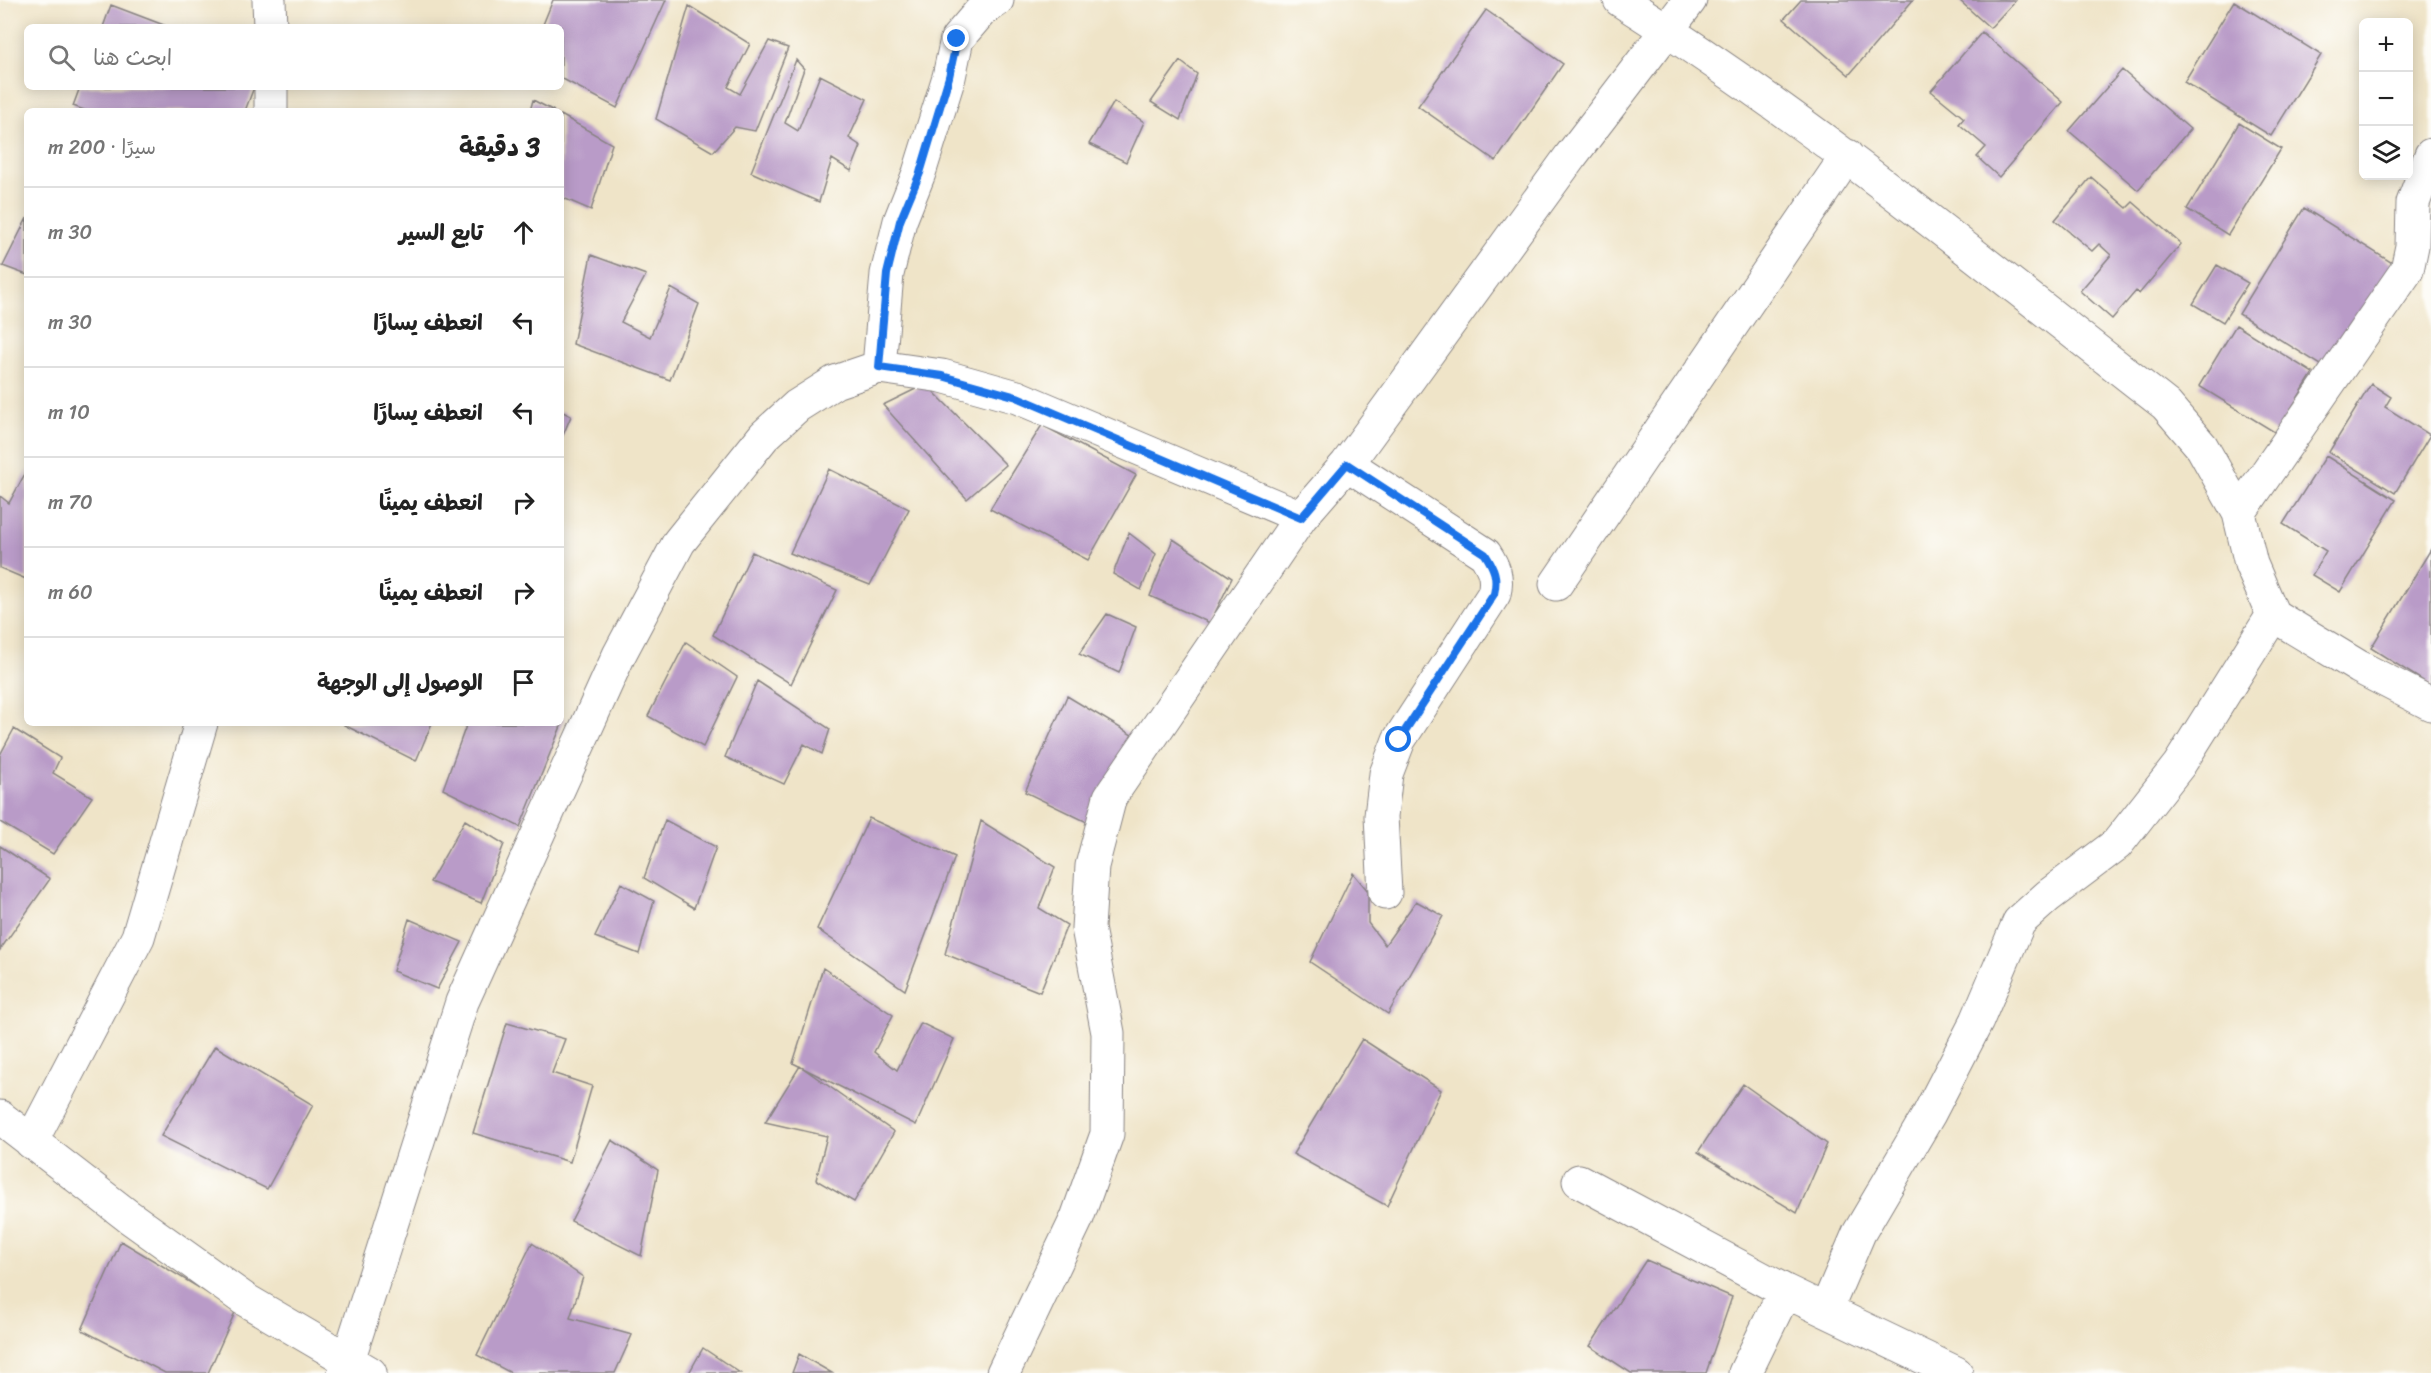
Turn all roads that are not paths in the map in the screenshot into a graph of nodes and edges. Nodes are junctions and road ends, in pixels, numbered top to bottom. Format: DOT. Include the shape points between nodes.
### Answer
graph roads {
  1 [pos="269,0"];
  2 [pos="997,0"];
  3 [pos="1620,0"];
  4 [pos="1690,0"];
  5 [pos="270,24"];
  6 [pos="1668,30"];
  7 [pos="271,90"];
  8 [pos="271,108"];
  9 [pos="2431,155"];
  10 [pos="1847,156"];
  11 [pos="879,367"];
  12 [pos="1347,464"];
  13 [pos="2239,513"];
  14 [pos="1301,518"];
  15 [pos="1556,584"];
  16 [pos="2273,615"];
  17 [pos="2431,704"];
  18 [pos="200,726"];
  19 [pos="1385,893"];
  20 [pos="0,1117"];
  21 [pos="32,1142"];
  22 [pos="1579,1181"];
  23 [pos="1785,1291"];
  24 [pos="1827,1310"];
  25 [pos="354,1368"];
  26 [pos="1003,1373"];
  27 [pos="1745,1373"];
  28 [pos="1956,1373"];
  1 -- 5 [label="street"];
  2 -- 11 [label="street" via="981,11 957,39 920,173 894,242 887,274"];
  3 -- 6 [label="street"];
  4 -- 6 [label="street"];
  6 -- 10 [label="street"];
  6 -- 12 [label="street" via="1570,156"];
  7 -- 8 [label="street"];
  9 -- 13 [label="street" via="2413,203 2407,270"];
  10 -- 13 [label="street" via="2166,405 2202,447"];
  10 -- 15 [label="street"];
  11 -- 14 [label="street" via="942,376 1017,397"];
  11 -- 25 [label="street" via="835,382 797,406 764,436 678,542 614,665 462,1002"];
  12 -- 14 [label="street"];
  12 -- 19 [label="street" via="1485,554 1497,583 1494,594 1399,740 1386,774 1381,816"];
  13 -- 16 [label="street" via="2251,564"];
  14 -- 26 [label="street" via="1110,797 1092,866 1088,928 1108,1033 1107,1134 1077,1218"];
  16 -- 17 [label="street" via="2359,667"];
  16 -- 24 [label="street" via="2179,765 2117,844 2019,922 1977,1021 1929,1114 1859,1233"];
  18 -- 21 [label="street" via="138,937"];
  20 -- 21 [label="street"];
  21 -- 25 [label="street" via="244,1299"];
  22 -- 23 [label="street"];
  23 -- 24 [label="street"];
  23 -- 27 [label="street"];
  24 -- 28 [label="street"];
}
